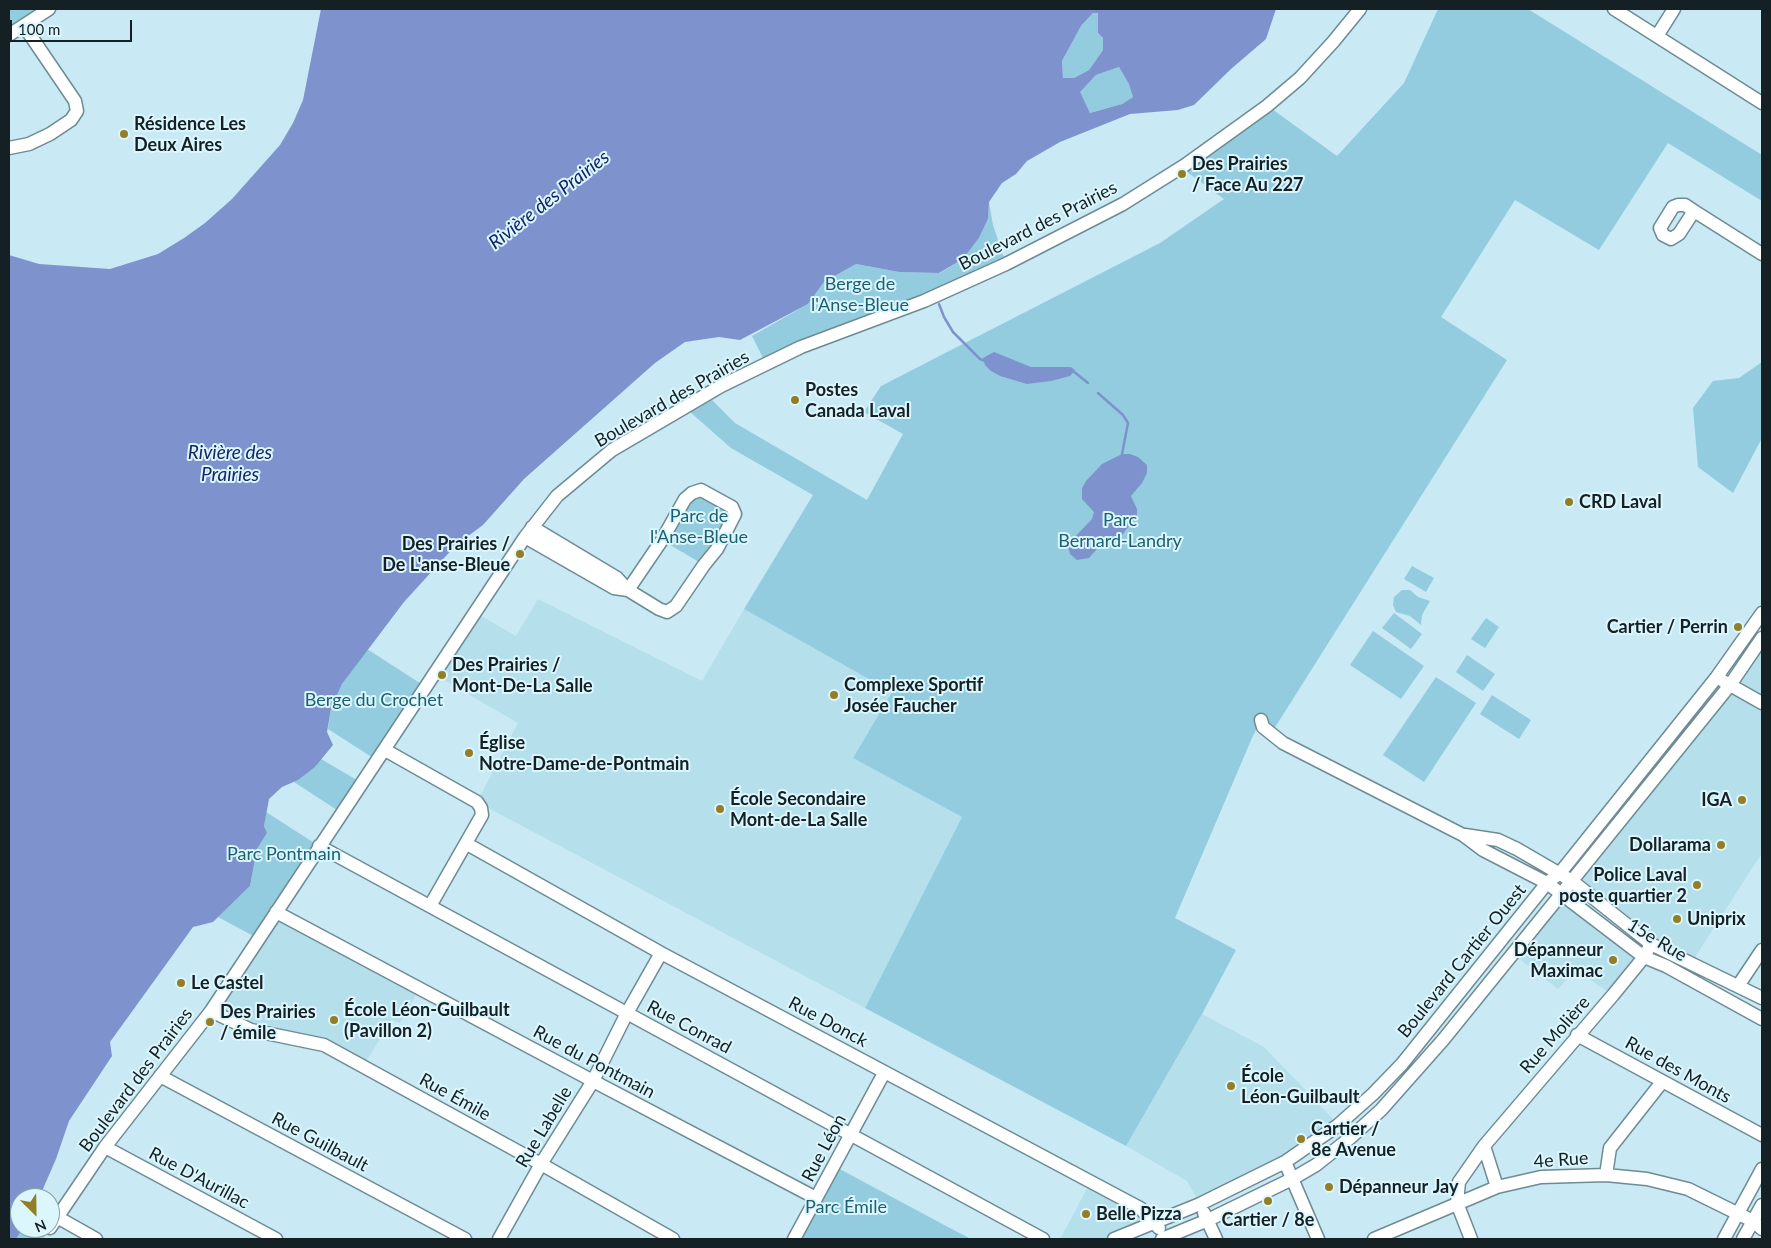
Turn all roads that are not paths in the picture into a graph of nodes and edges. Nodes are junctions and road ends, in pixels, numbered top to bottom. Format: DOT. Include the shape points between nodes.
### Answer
graph roads {
  1 [pos="49,9"];
  2 [pos="1360,9"];
  3 [pos="1614,9"];
  4 [pos="1674,9"];
  5 [pos="24,26"];
  6 [pos="9,35"];
  7 [pos="1657,36"];
  8 [pos="1762,102"];
  9 [pos="9,148"];
  10 [pos="1694,211"];
  11 [pos="1762,254"];
  12 [pos="528,532"];
  13 [pos="628,590"];
  14 [pos="1762,613"];
  15 [pos="1762,638"];
  16 [pos="1716,678"];
  17 [pos="1730,685"];
  18 [pos="1762,703"];
  19 [pos="1261,720"];
  20 [pos="385,750"];
  21 [pos="1463,835"];
  22 [pos="467,844"];
  23 [pos="319,846"];
  24 [pos="1560,873"];
  25 [pos="1572,881"];
  26 [pos="1548,883"];
  27 [pos="1562,893"];
  28 [pos="430,906"];
  29 [pos="276,912"];
  30 [pos="1651,944"];
  31 [pos="1762,950"];
  32 [pos="661,953"];
  33 [pos="1644,957"];
  34 [pos="1738,986"];
  35 [pos="1762,998"];
  36 [pos="211,1011"];
  37 [pos="627,1014"];
  38 [pos="1762,1019"];
  39 [pos="1578,1035"];
  40 [pos="884,1073"];
  41 [pos="160,1076"];
  42 [pos="593,1081"];
  43 [pos="1662,1082"];
  44 [pos="851,1135"];
  45 [pos="1762,1135"];
  46 [pos="1484,1146"];
  47 [pos="105,1147"];
  48 [pos="1285,1162"];
  49 [pos="541,1164"];
  50 [pos="1762,1169"];
  51 [pos="1606,1175"];
  52 [pos="1292,1180"];
  53 [pos="1497,1187"];
  54 [pos="816,1198"];
  55 [pos="1457,1203"];
  56 [pos="1200,1204"];
  57 [pos="1762,1205"];
  58 [pos="60,1212"];
  59 [pos="1738,1214"];
  60 [pos="1208,1220"];
  61 [pos="1155,1223"];
  62 [pos="1758,1225"];
  63 [pos="60,1227"];
  64 [pos="1164,1238"];
  65 [pos="96,1239"];
  66 [pos="276,1239"];
  67 [pos="465,1239"];
  68 [pos="499,1239"];
  69 [pos="673,1239"];
  70 [pos="794,1239"];
  71 [pos="1043,1239"];
  72 [pos="1114,1239"];
  73 [pos="1216,1239"];
  74 [pos="1318,1239"];
  75 [pos="1374,1239"];
  76 [pos="1472,1239"];
  77 [pos="1724,1239"];
  78 [pos="1743,1239"];
  1 -- 5 [label="street"];
  2 -- 12 [label="street, Boulevard des Prairies" via="1300,78 1266,106 1185,165 1123,204 940,294 801,347 721,386 612,450 557,496"];
  3 -- 7 [label="street"];
  4 -- 7 [label="street"];
  5 -- 6 [label="street"];
  5 -- 9 [label="street" via="75,101 77,111 72,120 50,134 29,144"];
  7 -- 8 [label="street"];
  10 -- 11 [label="street"];
  12 -- 13 [label="street" via="618,578"];
  12 -- 20 [label="street, Boulevard des Prairies"];
  13 -- 13 [label="street" via="659,609 668,612 676,606 717,549 735,514 732,507 701,490 692,493"];
  14 -- 16 [label="street, Boulevard Cartier Ouest"];
  15 -- 17 [label="street, Boulevard Cartier Ouest"];
  16 -- 17 [label="street"];
  16 -- 24 [label="street, Boulevard Cartier Ouest"];
  17 -- 18 [label="street"];
  17 -- 25 [label="street, Boulevard Cartier Ouest"];
  19 -- 21 [label="street, 15e Rue" via="1262,726 1283,743"];
  20 -- 22 [label="street" via="476,802 482,815"];
  20 -- 23 [label="street, Boulevard des Prairies"];
  21 -- 24 [label="street, 15e Rue" via="1498,840"];
  21 -- 26 [label="street, 15e Rue" via="1483,850"];
  22 -- 28 [label="street"];
  22 -- 32 [label="street, Rue Donck"];
  23 -- 28 [label="street, Rue Conrad"];
  23 -- 29 [label="street, Boulevard des Prairies"];
  24 -- 25 [label="street, 15e Rue"];
  24 -- 26 [label="street, Boulevard Cartier Ouest"];
  25 -- 27 [label="street, Boulevard Cartier Ouest"];
  25 -- 30 [label="street, 15e Rue"];
  26 -- 27 [label="street, 15e Rue"];
  26 -- 48 [label="street, Boulevard Cartier Ouest" via="1402,1064 1374,1094 1339,1124"];
  27 -- 33 [label="street, 15e Rue"];
  27 -- 52 [label="street, Boulevard Cartier Ouest" via="1443,1040 1381,1110 1316,1165"];
  28 -- 37 [label="street, Rue Conrad"];
  29 -- 36 [label="street, Boulevard des Prairies"];
  29 -- 42 [label="street, Rue du Pontmain"];
  30 -- 33 [label="street, Rue Molière"];
  30 -- 34 [label="street, 15e Rue"];
  31 -- 34 [label="street"];
  32 -- 37 [label="street, Rue Labelle"];
  32 -- 40 [label="street, Rue Donck"];
  33 -- 38 [label="street, 15e Rue"];
  33 -- 39 [label="street, Rue Molière"];
  34 -- 35 [label="street, 15e Rue"];
  36 -- 41 [label="street, Boulevard des Prairies"];
  36 -- 49 [label="street, Rue Émile" via="251,1030 324,1045"];
  37 -- 42 [label="street, Rue Labelle"];
  37 -- 44 [label="street, Rue Conrad"];
  39 -- 43 [label="street, Rue des Monts"];
  39 -- 46 [label="street, Rue Molière"];
  40 -- 44 [label="street, Rue Léon"];
  40 -- 61 [label="street, Rue Donck" via="1140,1208"];
  41 -- 47 [label="street, Boulevard des Prairies"];
  41 -- 67 [label="street, Rue Guilbault"];
  42 -- 49 [label="street, Rue Labelle"];
  42 -- 54 [label="street, Rue du Pontmain"];
  43 -- 45 [label="street, Rue des Monts"];
  43 -- 51 [label="street" via="1610,1148"];
  44 -- 54 [label="street, Rue Léon"];
  44 -- 71 [label="street, Rue Conrad"];
  46 -- 53 [label="street"];
  46 -- 55 [label="street, Rue Molière" via="1459,1182"];
  47 -- 58 [label="street, Boulevard des Prairies"];
  47 -- 66 [label="street, Rue D'Aurillac"];
  48 -- 52 [label="street"];
  48 -- 56 [label="street, Boulevard Cartier Ouest"];
  49 -- 68 [label="street, Rue Labelle"];
  49 -- 69 [label="street, Rue Émile"];
  50 -- 59 [label="street"];
  51 -- 53 [label="street, 4e Rue" via="1541,1177"];
  51 -- 59 [label="street, 4e Rue" via="1688,1189"];
  52 -- 60 [label="street, Boulevard Cartier Ouest"];
  52 -- 74 [label="street"];
  53 -- 55 [label="street, 4e Rue"];
  54 -- 70 [label="street, Rue Léon"];
  55 -- 75 [label="street, 4e Rue"];
  55 -- 76 [label="street"];
  56 -- 60 [label="street"];
  56 -- 61 [label="street, Boulevard Cartier Ouest"];
  57 -- 62 [label="street"];
  59 -- 62 [label="street, 4e Rue"];
  59 -- 77 [label="street"];
  60 -- 64 [label="street, Boulevard Cartier Ouest"];
  60 -- 73 [label="street"];
  61 -- 64 [label="street, Rue Donck"];
  61 -- 72 [label="street, Boulevard Cartier Ouest"];
  62 -- 78 [label="street"];
  63 -- 65 [label="street"];
}
